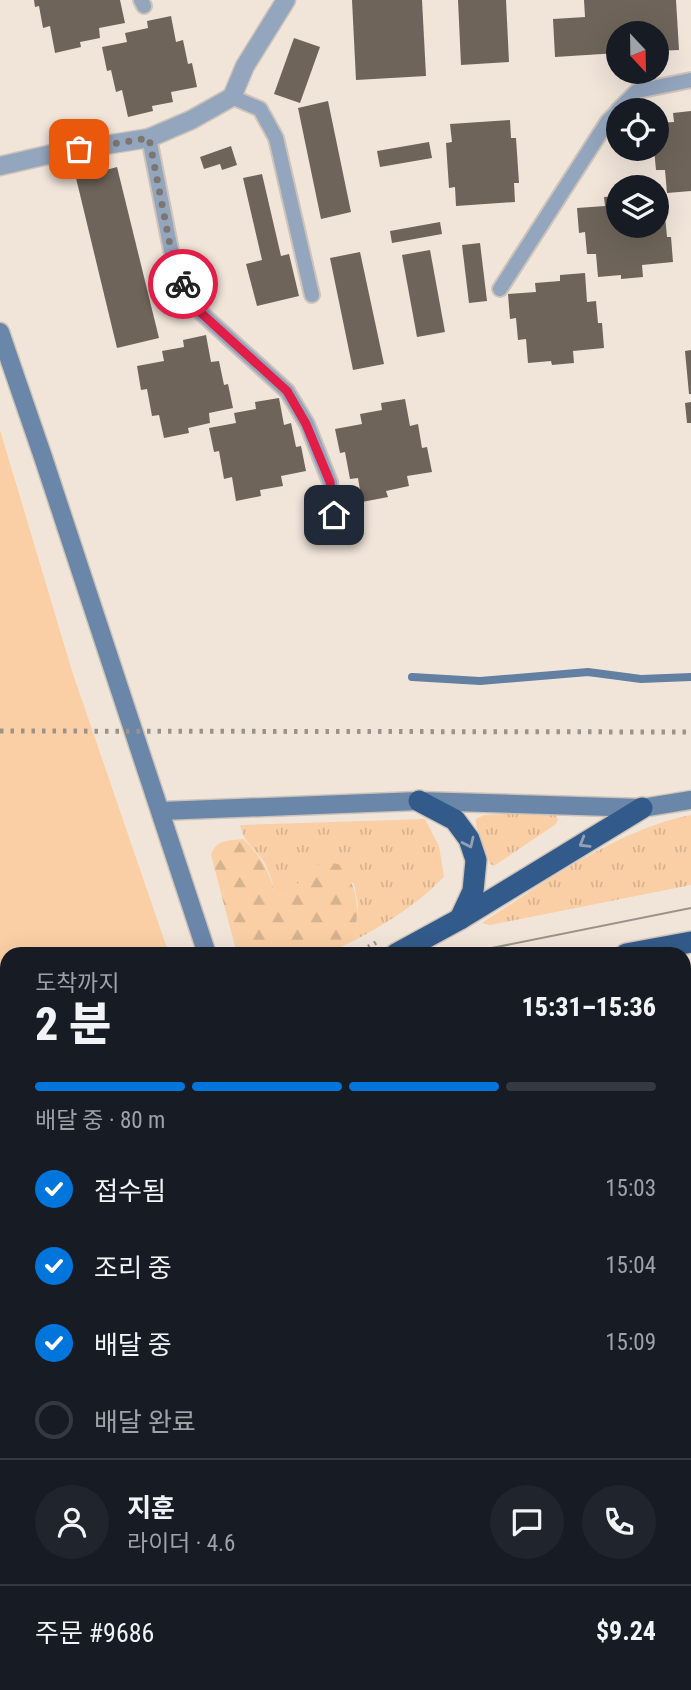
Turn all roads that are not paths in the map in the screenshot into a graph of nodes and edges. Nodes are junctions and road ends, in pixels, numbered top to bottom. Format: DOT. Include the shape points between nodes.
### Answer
graph roads {
  1 [pos="286,0"];
  2 [pos="691,80"];
  3 [pos="232,97"];
  4 [pos="630,98"];
  5 [pos="606,124"];
  6 [pos="149,138"];
  7 [pos="0,166"];
  8 [pos="499,289"];
  9 [pos="312,295"];
  10 [pos="0,332"];
  11 [pos="334,515"];
  12 [pos="691,800"];
  13 [pos="419,802"];
  14 [pos="642,808"];
  15 [pos="161,811"];
  16 [pos="460,919"];
  17 [pos="691,942"];
  18 [pos="205,947"];
  19 [pos="409,947"];
  20 [pos="665,947"];
  1 -- 3 [label="street" via="245,66"];
  2 -- 4 [label="lane" via="637,91"];
  3 -- 6 [label="street"];
  3 -- 9 [label="lane" via="260,109 276,138"];
  5 -- 8 [label="lane"];
  6 -- 7 [label="street"];
  6 -- 11 [label="lane" via="171,250 189,302 287,391 330,482"];
  10 -- 15 [label="main road"];
  12 -- 14 [label="main road"];
  13 -- 14 [label="main road"];
  13 -- 15 [label="main road"];
  13 -- 16 [label="highway, one-way" via="455,820 469,839 476,860 473,891"];
  14 -- 16 [label="highway, one-way"];
  15 -- 18 [label="main road"];
  16 -- 19 [label="highway"];
  17 -- 20 [label="highway"];
}
